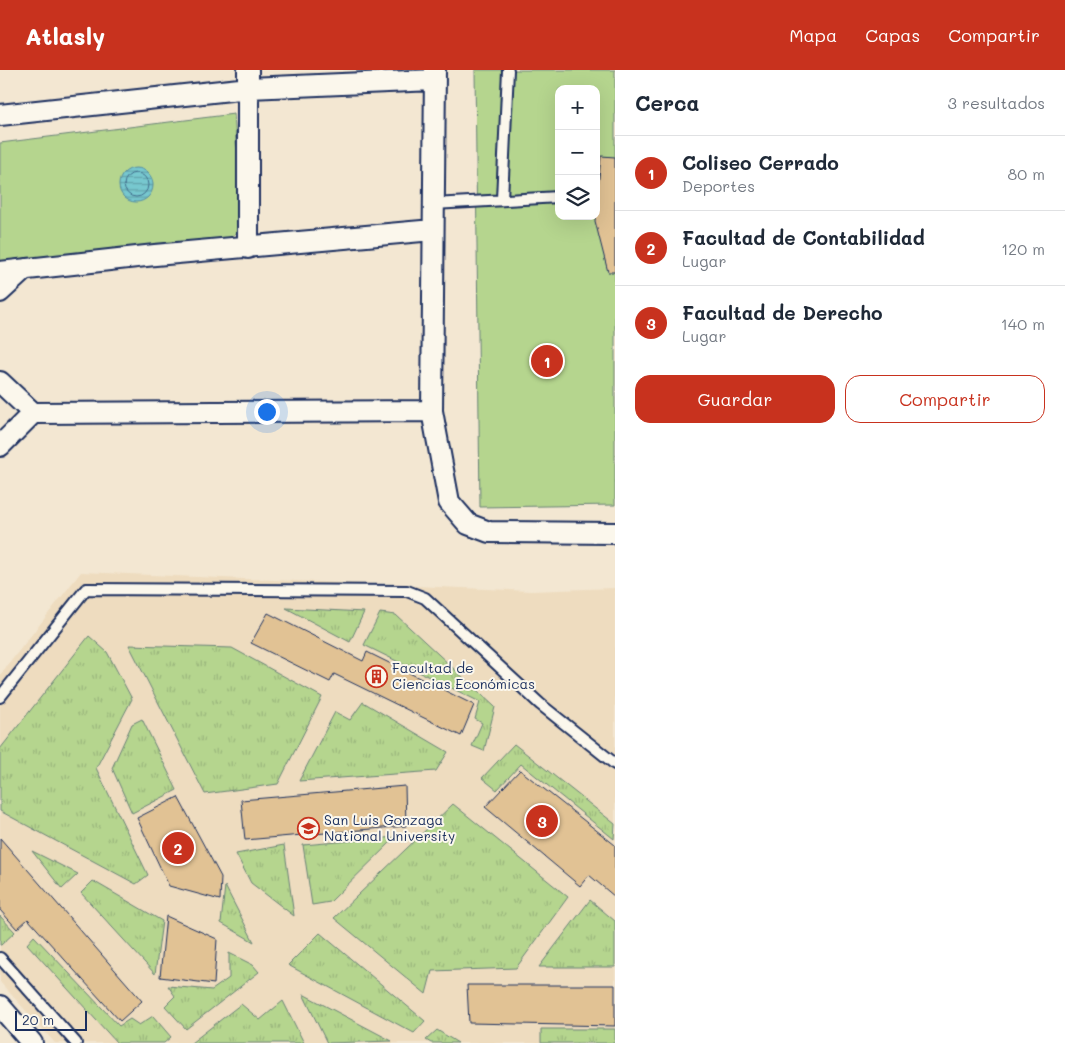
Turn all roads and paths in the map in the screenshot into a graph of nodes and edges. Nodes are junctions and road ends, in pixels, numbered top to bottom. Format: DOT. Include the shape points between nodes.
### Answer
graph roads {
  1 [pos="508,70"];
  2 [pos="434,75"];
  3 [pos="248,79"];
  4 [pos="0,116"];
  5 [pos="555,196"];
  6 [pos="502,199"];
  7 [pos="433,204"];
  8 [pos="433,230"];
  9 [pos="248,248"];
  10 [pos="25,269"];
  11 [pos="0,272"];
  12 [pos="0,292"];
  13 [pos="0,382"];
  14 [pos="432,411"];
  15 [pos="33,413"];
  16 [pos="0,446"];
  17 [pos="615,533"];
  18 [pos="0,697"];
  19 [pos="615,764"];
  20 [pos="0,958"];
  21 [pos="0,1006"];
  22 [pos="32,1043"];
  23 [pos="76,1043"];
  1 -- 6 [label="lane"];
  2 -- 3 [label="street"];
  2 -- 7 [label="street"];
  3 -- 4 [label="street"];
  3 -- 9 [label="street"];
  5 -- 6 [label="lane"];
  6 -- 7 [label="lane"];
  7 -- 8 [label="street"];
  8 -- 9 [label="street"];
  8 -- 14 [label="street"];
  9 -- 10 [label="street" via="155,254"];
  10 -- 11 [label="street"];
  10 -- 12 [label="street"];
  13 -- 15 [label="street"];
  14 -- 15 [label="street"];
  14 -- 17 [label="street" via="449,502 468,524 489,532"];
  15 -- 16 [label="street"];
  18 -- 19 [label="lane" via="86,589 408,591 425,598 540,704"];
  20 -- 23 [label="lane"];
  21 -- 22 [label="street"];
}
